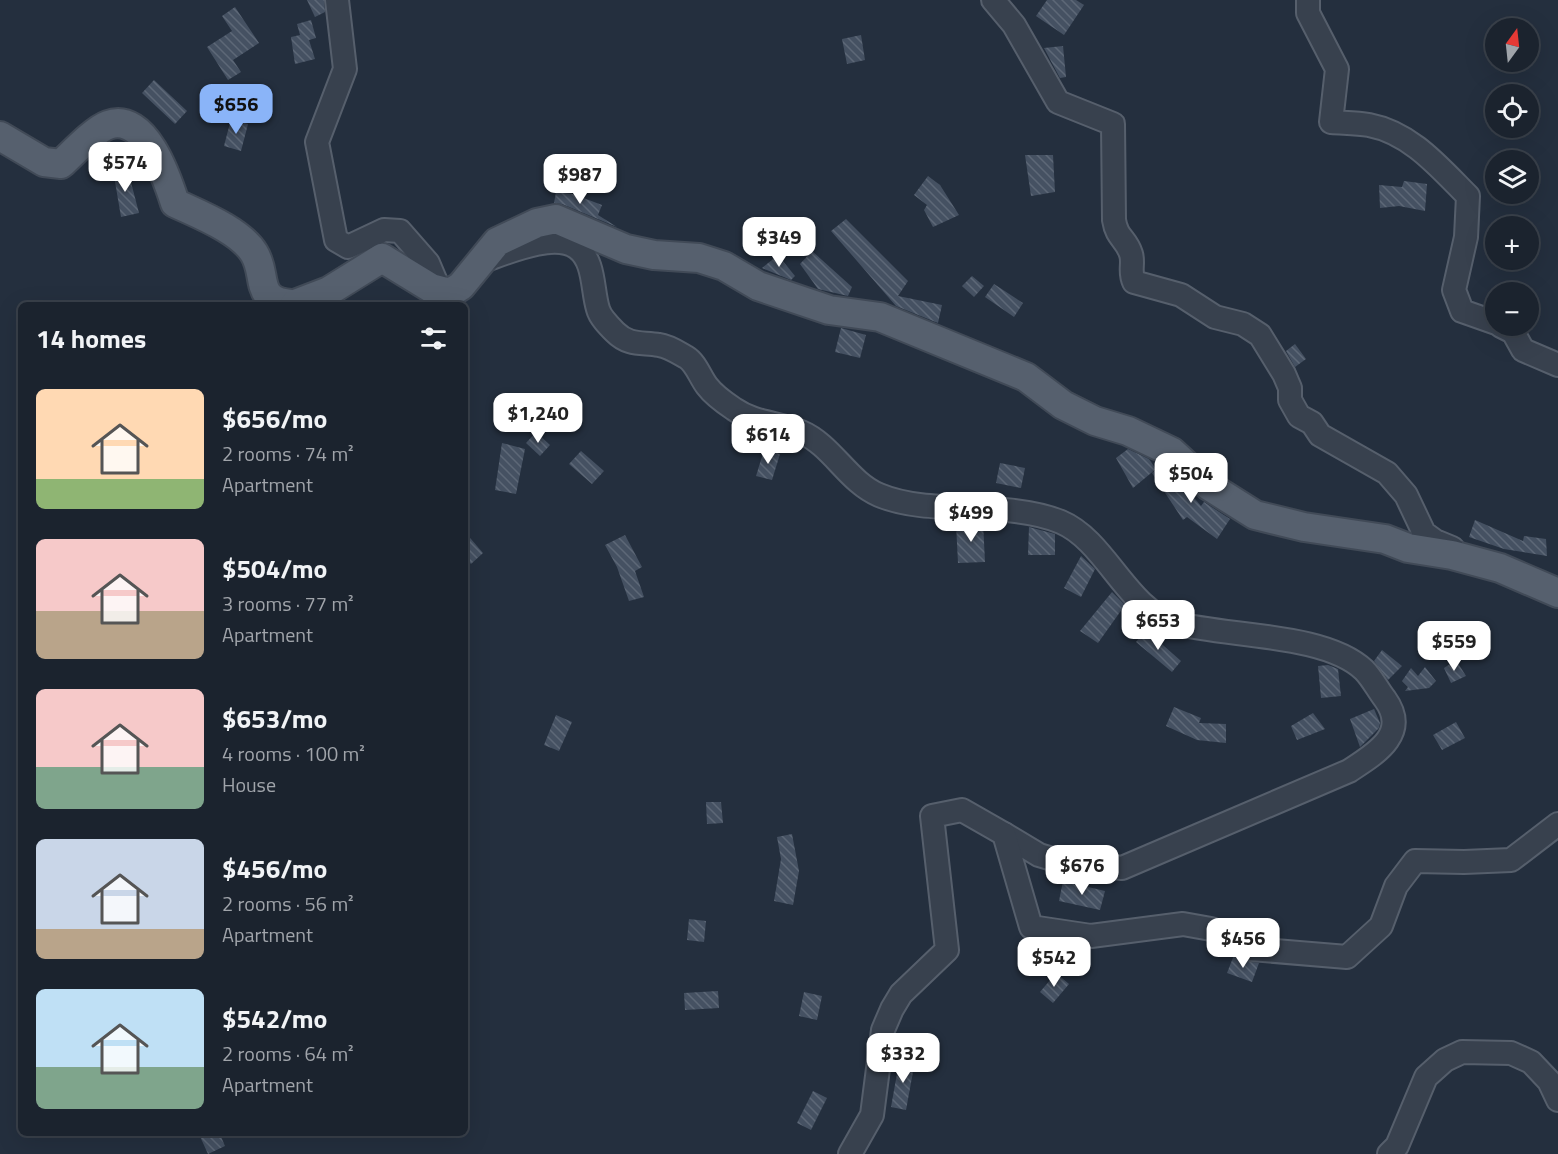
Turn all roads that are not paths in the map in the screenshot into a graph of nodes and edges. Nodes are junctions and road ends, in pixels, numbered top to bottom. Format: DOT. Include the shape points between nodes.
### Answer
graph roads {
  1 [pos="337,0"];
  2 [pos="993,0"];
  3 [pos="1308,0"];
  4 [pos="0,136"];
  5 [pos="480,262"];
  6 [pos="439,289"];
  7 [pos="278,302"];
  8 [pos="299,302"];
  9 [pos="1485,318"];
  10 [pos="1515,336"];
  11 [pos="1558,365"];
  12 [pos="1452,555"];
  13 [pos="1558,593"];
  14 [pos="1558,824"];
  15 [pos="1004,834"];
  16 [pos="1558,1100"];
  17 [pos="850,1154"];
  18 [pos="1389,1154"];
  1 -- 6 [label="street" via="345,69 317,142 336,240 348,247 384,230 399,231 428,263"];
  2 -- 12 [label="street" via="1014,25 1058,102 1113,124 1114,220 1116,233 1132,255 1130,276 1134,282 1181,295 1215,317 1243,324 1260,335 1284,374 1290,400 1299,416 1312,423 1320,435 1387,473 1406,495 1425,533 1452,548"];
  3 -- 9 [label="street" via="1308,13 1337,69 1331,122 1370,125 1399,136 1420,148 1468,196 1466,237 1454,290 1462,311"];
  4 -- 7 [label="main road" via="44,162 60,164 108,125 123,124 143,134 165,173 175,203 217,223 255,253 265,292"];
  5 -- 6 [label="main road" via="461,286 450,293"];
  5 -- 12 [label="main road" via="497,242 537,223 556,219 626,249 699,258 724,266 758,286 829,310 880,317 1026,377 1063,405 1172,452 1209,486 1255,515"];
  5 -- 15 [label="street" via="535,244 561,242 577,248 588,263 598,312 617,335 634,344 661,345 690,359 708,387 735,410 802,432 878,495 908,503 1026,512 1062,522 1080,533 1151,611 1173,623 1309,645 1346,658 1364,670 1392,709 1392,731 1383,749 1349,771 1122,868 1059,861 1039,855"];
  6 -- 8 [label="main road" via="412,278 382,258 329,291"];
  10 -- 11 [label="street" via="1523,350"];
  12 -- 13 [label="main road" via="1500,568"];
  14 -- 15 [label="street" via="1510,860 1414,861 1396,886 1381,926 1347,957 1251,949 1211,929 1183,924 1091,936 1031,927"];
  15 -- 17 [label="street" via="962,810 932,816 947,950 901,994 892,1009 883,1030 872,1115"];
  16 -- 18 [label="street" via="1549,1081 1531,1062 1511,1053 1462,1053 1445,1060 1426,1077 1397,1146"];
}
